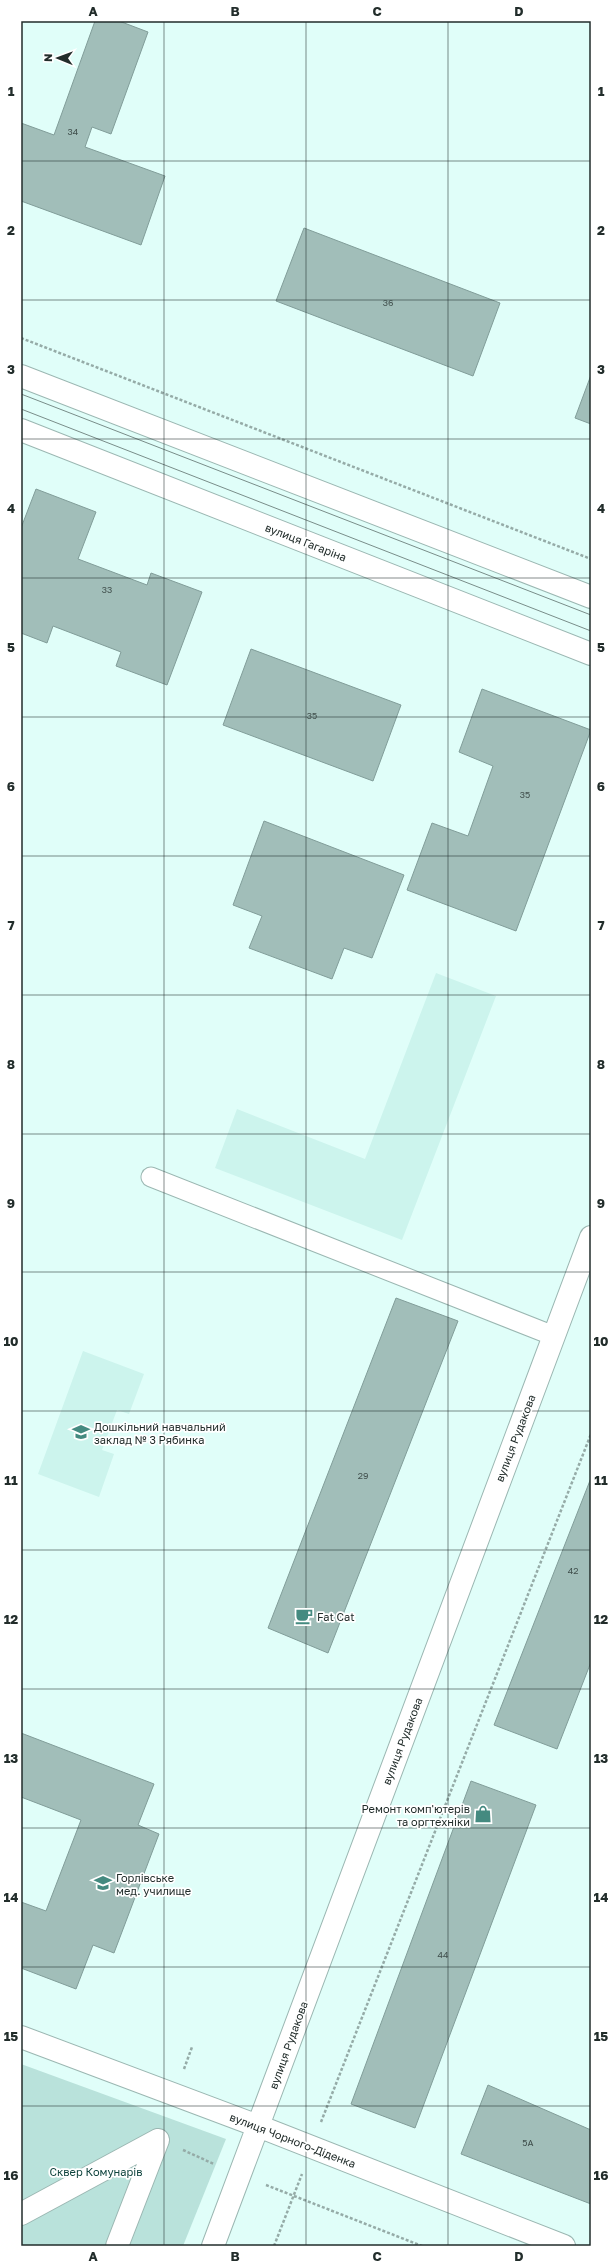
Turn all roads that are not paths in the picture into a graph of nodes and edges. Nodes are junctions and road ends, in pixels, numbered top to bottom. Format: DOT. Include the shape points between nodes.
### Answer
graph roads {
  1 [pos="21,376"];
  2 [pos="21,430"];
  3 [pos="591,597"];
  4 [pos="591,654"];
  5 [pos="150,1177"];
  6 [pos="591,1237"];
  7 [pos="554,1336"];
  8 [pos="21,2037"];
  9 [pos="258,2126"];
  10 [pos="21,2214"];
  11 [pos="117,2246"];
  12 [pos="213,2246"];
  13 [pos="564,2246"];
  1 -- 3 [label="street"];
  2 -- 4 [label="street, вулиця Гагаріна"];
  5 -- 7 [label="lane"];
  6 -- 7 [label="street, вулиця Рудакова"];
  7 -- 9 [label="street, вулиця Рудакова"];
  8 -- 9 [label="street, вулиця Чорного-Діденка"];
  9 -- 12 [label="street, вулиця Рудакова"];
  9 -- 13 [label="street, вулиця Чорного-Діденка"];
  10 -- 11 [label="street" via="158,2140"];
}
